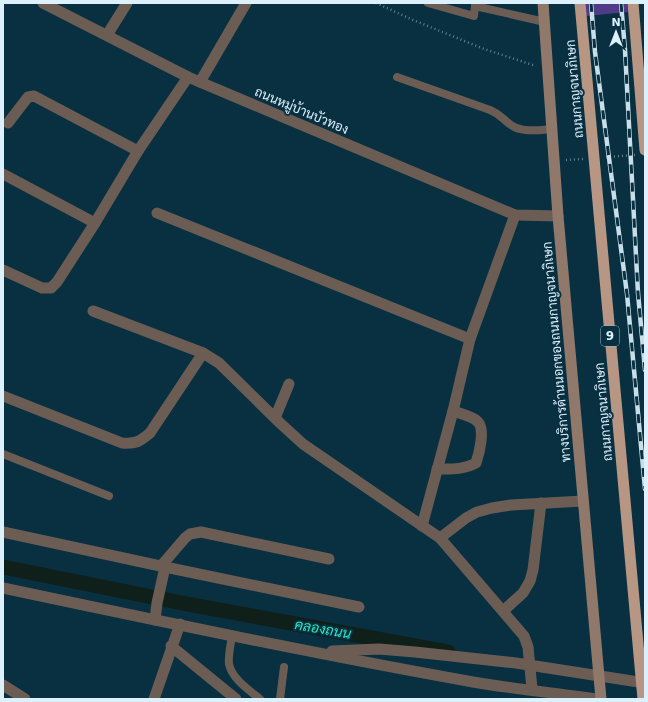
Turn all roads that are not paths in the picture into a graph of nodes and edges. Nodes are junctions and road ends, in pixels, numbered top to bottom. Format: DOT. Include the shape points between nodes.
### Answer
graph roads {
  1 [pos="43,3"];
  2 [pos="127,3"];
  3 [pos="246,3"];
  4 [pos="428,3"];
  5 [pos="543,3"];
  6 [pos="580,3"];
  7 [pos="633,3"];
  8 [pos="638,3"];
  9 [pos="475,4"];
  10 [pos="545,22"];
  11 [pos="107,35"];
  12 [pos="636,38"];
  13 [pos="188,77"];
  14 [pos="397,77"];
  15 [pos="200,82"];
  16 [pos="8,123"];
  17 [pos="552,129"];
  18 [pos="645,150"];
  19 [pos="138,151"];
  20 [pos="3,174"];
  21 [pos="157,213"];
  22 [pos="515,215"];
  23 [pos="558,216"];
  24 [pos="95,223"];
  25 [pos="3,270"];
  26 [pos="93,311"];
  27 [pos="470,339"];
  28 [pos="203,353"];
  29 [pos="289,384"];
  30 [pos="3,396"];
  31 [pos="453,411"];
  32 [pos="274,418"];
  33 [pos="3,454"];
  34 [pos="437,469"];
  35 [pos="109,496"];
  36 [pos="583,501"];
  37 [pos="541,503"];
  38 [pos="422,526"];
  39 [pos="3,532"];
  40 [pos="440,538"];
  41 [pos="329,559"];
  42 [pos="163,567"];
  43 [pos="3,588"];
  44 [pos="358,607"];
  45 [pos="503,610"];
  46 [pos="155,620"];
  47 [pos="180,624"];
  48 [pos="232,635"];
  49 [pos="171,646"];
  50 [pos="313,651"];
  51 [pos="284,667"];
  52 [pos="645,683"];
  53 [pos="3,685"];
  54 [pos="532,689"];
  55 [pos="25,699"];
  56 [pos="154,699"];
  57 [pos="236,699"];
  58 [pos="260,699"];
  59 [pos="280,699"];
  60 [pos="597,699"];
  61 [pos="601,699"];
  62 [pos="643,699"];
  1 -- 11 [label="street, ถนนหมู่บ้านบัวทอง"];
  2 -- 11 [label="street"];
  3 -- 15 [label="street"];
  4 -- 9 [label="lane" via="474,16"];
  5 -- 10 [label="main road, ทางบริการด้านนอกของถนนกาญจนาภิเษก"];
  6 -- 62 [label="highway, ถนนกาญจนาภิเษก / 9"];
  7 -- 12 [label="highway"];
  8 -- 12 [label="highway"];
  9 -- 10 [label="lane"];
  10 -- 17 [label="main road, ทางบริการด้านนอกของถนนกาญจนาภิเษก"];
  11 -- 13 [label="street, ถนนหมู่บ้านบัวทอง"];
  12 -- 18 [label="highway"];
  13 -- 15 [label="street, ถนนหมู่บ้านบัวทอง"];
  13 -- 19 [label="street"];
  14 -- 17 [label="lane" via="490,110 520,130"];
  15 -- 22 [label="street, ถนนหมู่บ้านบัวทอง"];
  16 -- 19 [label="street" via="28,97 34,96"];
  17 -- 23 [label="main road, ทางบริการด้านนอกของถนนกาญจนาภิเษก"];
  19 -- 24 [label="street"];
  20 -- 24 [label="street"];
  21 -- 27 [label="street"];
  22 -- 23 [label="street, ถนนหมู่บ้านบัวทอง"];
  22 -- 27 [label="street"];
  23 -- 36 [label="main road, ทางบริการด้านนอกของถนนกาญจนาภิเษก"];
  24 -- 25 [label="street" via="51,288 42,288"];
  26 -- 28 [label="street"];
  27 -- 31 [label="street"];
  28 -- 30 [label="street" via="150,433 134,444 122,443"];
  28 -- 32 [label="street" via="218,363"];
  29 -- 32 [label="street"];
  31 -- 34 [label="street"];
  31 -- 34 [label="street" via="479,422 480,452 476,463 468,467"];
  32 -- 38 [label="street" via="304,444"];
  33 -- 35 [label="lane"];
  34 -- 38 [label="street"];
  36 -- 37 [label="street"];
  36 -- 61 [label="main road, ทางบริการด้านนอกของถนนกาญจนาภิเษก"];
  37 -- 40 [label="street" via="511,505 477,512"];
  37 -- 45 [label="street" via="530,581 523,593"];
  38 -- 40 [label="street"];
  39 -- 42 [label="street"];
  40 -- 45 [label="street"];
  41 -- 42 [label="street" via="201,532 185,538"];
  42 -- 44 [label="street"];
  42 -- 46 [label="street"];
  43 -- 46 [label="street"];
  45 -- 54 [label="street" via="524,636 528,647"];
  46 -- 47 [label="street"];
  47 -- 48 [label="street"];
  47 -- 49 [label="street"];
  48 -- 50 [label="street"];
  48 -- 58 [label="lane" via="229,662 231,671"];
  49 -- 56 [label="street"];
  49 -- 57 [label="street"];
  50 -- 52 [label="street" via="380,649 415,652 516,663"];
  50 -- 54 [label="street" via="476,682"];
  51 -- 59 [label="lane"];
  53 -- 55 [label="street"];
  54 -- 60 [label="street"];
}
